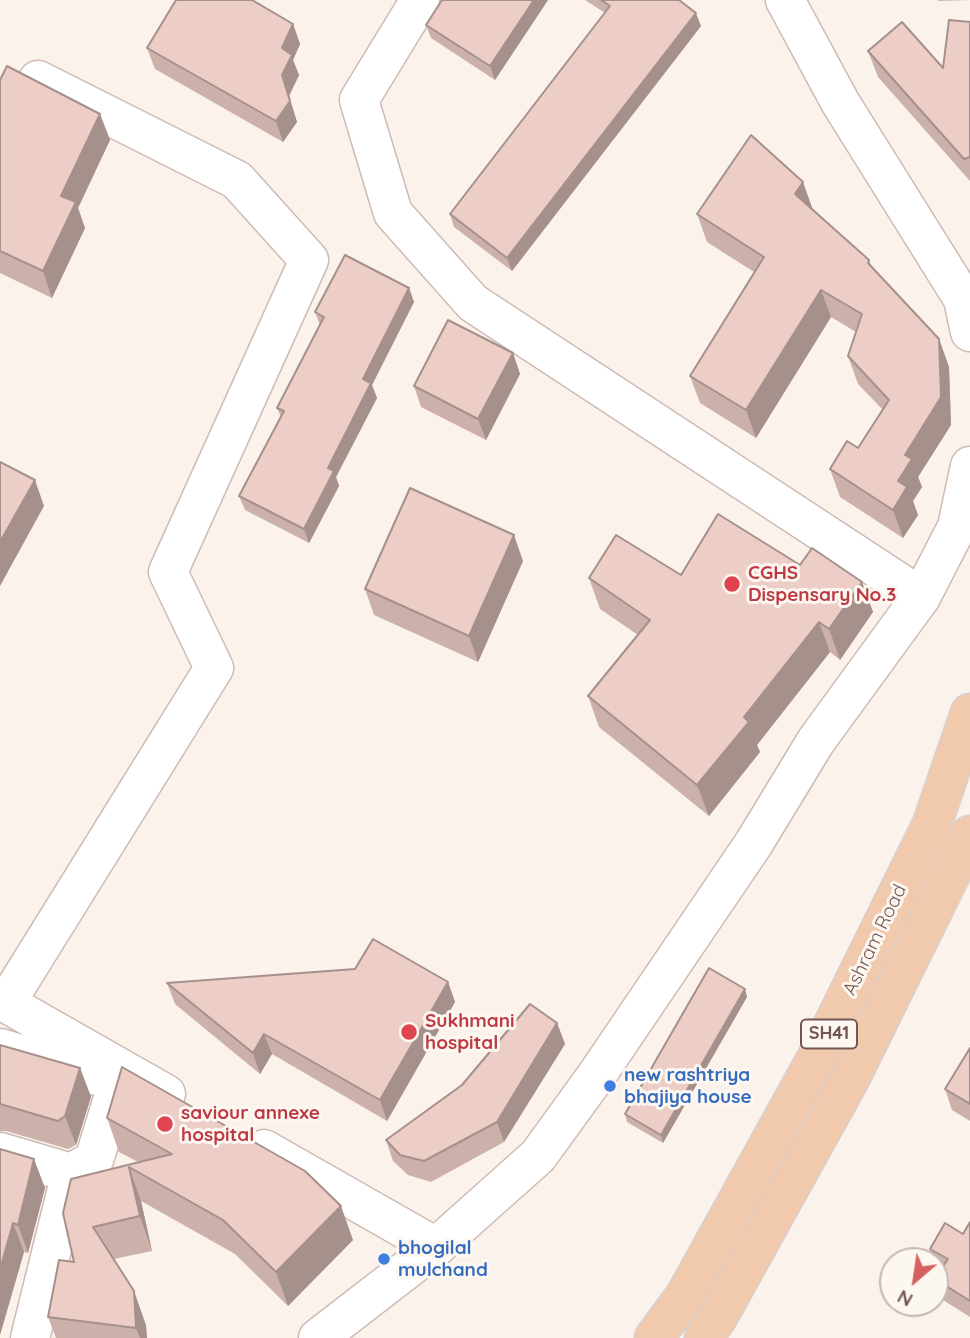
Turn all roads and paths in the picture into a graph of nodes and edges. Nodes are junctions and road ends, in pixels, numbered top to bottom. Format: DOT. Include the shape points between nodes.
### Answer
graph roads {
  1 [pos="420,0"];
  2 [pos="785,0"];
  3 [pos="37,80"];
  4 [pos="968,311"];
  5 [pos="970,466"];
  6 [pos="921,597"];
  7 [pos="970,713"];
  8 [pos="970,835"];
  9 [pos="3,1001"];
  10 [pos="0,1048"];
  11 [pos="197,1111"];
  12 [pos="233,1132"];
  13 [pos="0,1152"];
  14 [pos="71,1173"];
  15 [pos="436,1247"];
  16 [pos="30,1338"];
  17 [pos="318,1338"];
  18 [pos="654,1338"];
  19 [pos="704,1338"];
  1 -- 6 [label="street" via="359,100 393,213 474,303"];
  2 -- 4 [label="street" via="840,102"];
  3 -- 9 [label="street" via="237,180 309,260 168,572 214,668"];
  5 -- 6 [label="street" via="957,527"];
  6 -- 15 [label="street" via="816,741 740,864 538,1156"];
  7 -- 18 [label="main road, Ashram Road / SH41" via="932,824 816,1059 685,1296"];
  8 -- 19 [label="main road, Ashram Road" via="851,1076"];
  9 -- 11 [label="street"];
  10 -- 14 [label="street" via="118,1082 94,1160"];
  12 -- 15 [label="street"];
  13 -- 14 [label="street"];
  14 -- 16 [label="street"];
  15 -- 17 [label="street"];
}
